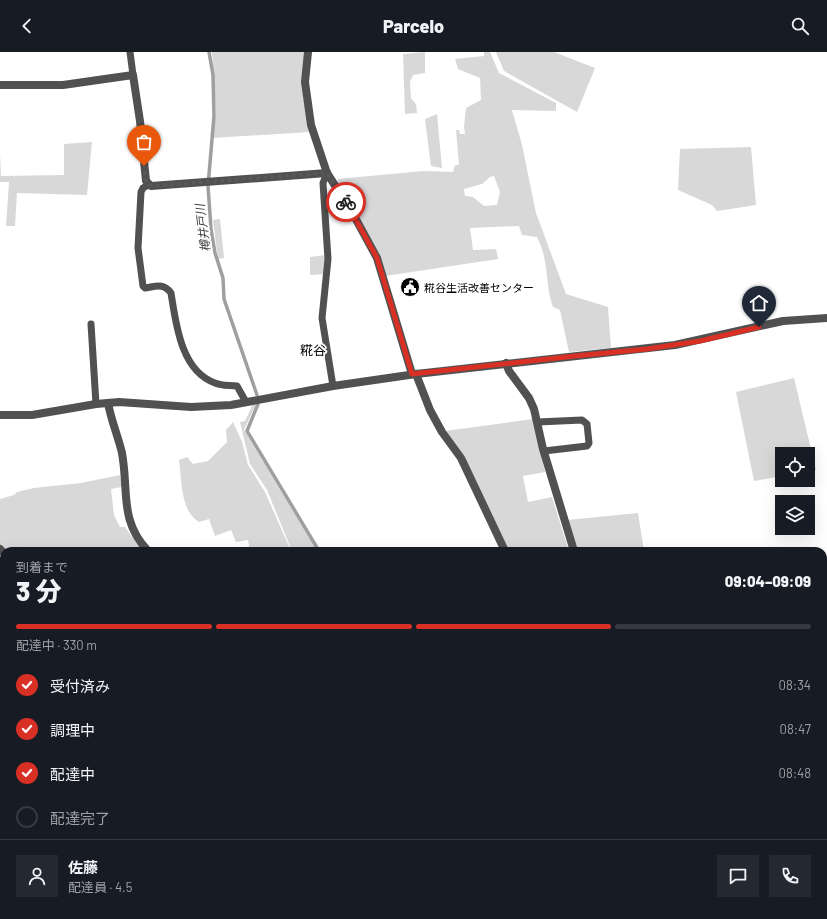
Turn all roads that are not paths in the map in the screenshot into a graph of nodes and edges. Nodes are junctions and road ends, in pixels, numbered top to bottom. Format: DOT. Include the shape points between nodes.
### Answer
graph roads {
  1 [pos="130,52"];
  2 [pos="308,52"];
  3 [pos="133,75"];
  4 [pos="0,85"];
  5 [pos="327,173"];
  6 [pos="148,185"];
  7 [pos="827,318"];
  8 [pos="91,324"];
  9 [pos="506,363"];
  10 [pos="414,374"];
  11 [pos="333,386"];
  12 [pos="246,402"];
  13 [pos="108,403"];
  14 [pos="96,404"];
  15 [pos="0,415"];
  16 [pos="538,422"];
  17 [pos="544,451"];
  18 [pos="145,547"];
  19 [pos="503,547"];
  20 [pos="573,547"];
  1 -- 3 [label="lane"];
  2 -- 5 [label="street" via="306,98 311,124"];
  3 -- 4 [label="street" via="63,85"];
  3 -- 6 [label="street"];
  5 -- 6 [label="street"];
  5 -- 10 [label="street" via="377,258"];
  5 -- 11 [label="lane" via="323,183 328,259 322,318"];
  6 -- 12 [label="lane" via="141,192 138,248 143,286 167,288 171,293 184,351 192,365 214,383 237,386"];
  7 -- 9 [label="street" via="783,321 675,346"];
  8 -- 14 [label="lane"];
  9 -- 10 [label="street"];
  9 -- 16 [label="street" via="529,398"];
  10 -- 11 [label="street"];
  10 -- 19 [label="street" via="442,432 461,458"];
  11 -- 12 [label="street"];
  12 -- 13 [label="street" via="210,407"];
  13 -- 14 [label="street"];
  13 -- 18 [label="street" via="122,455 128,518 136,536"];
  14 -- 15 [label="street" via="32,415"];
  16 -- 17 [label="street"];
  16 -- 17 [label="lane" via="582,420 587,424 587,446"];
  17 -- 20 [label="street"];
}
